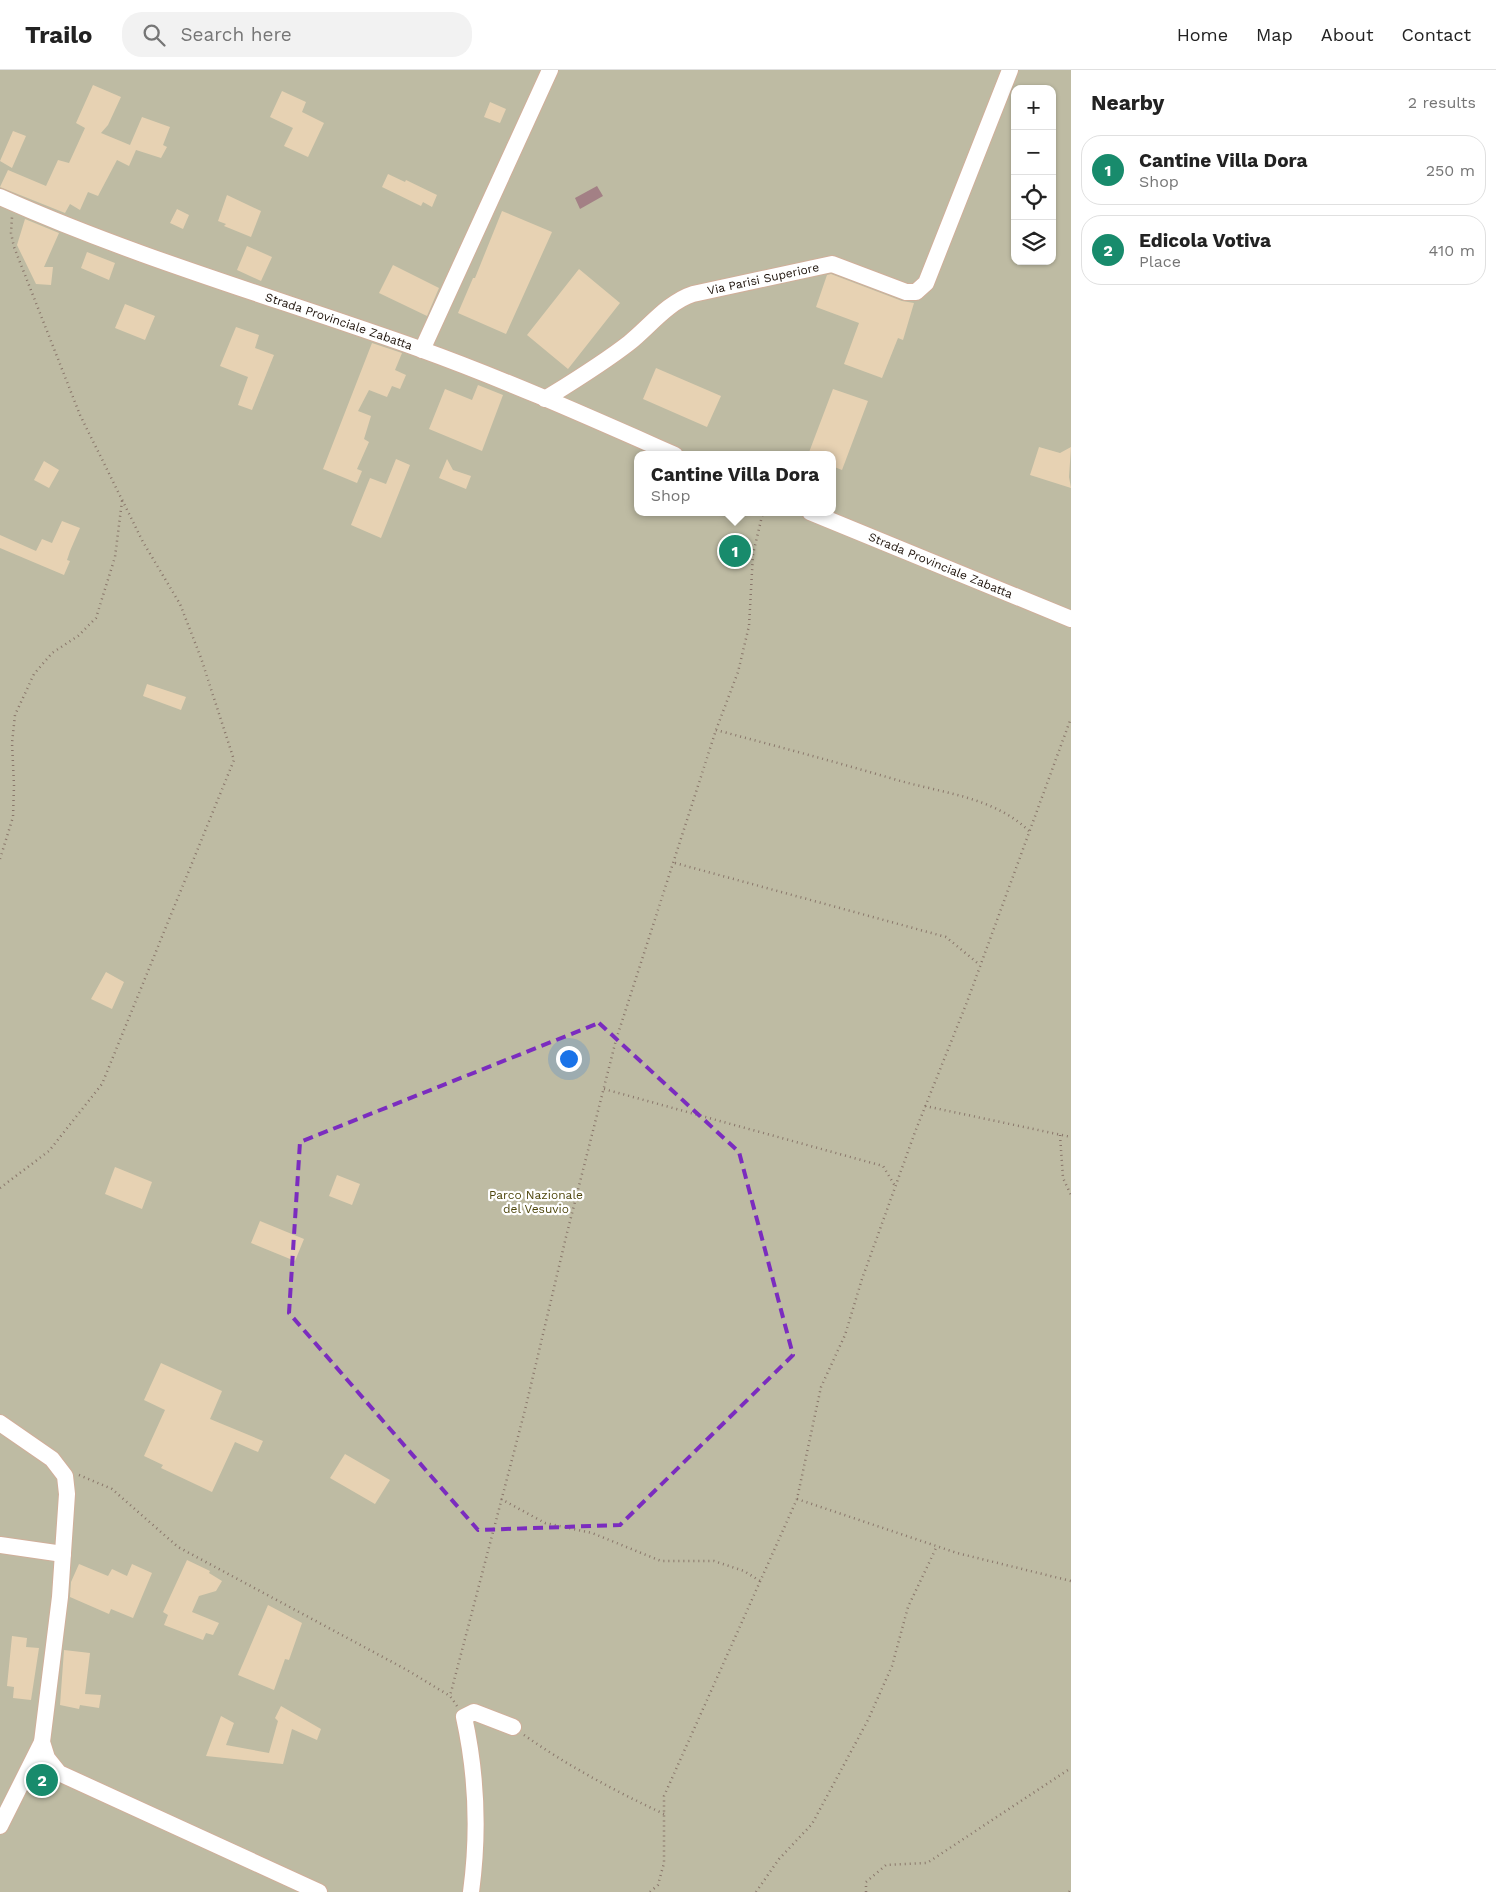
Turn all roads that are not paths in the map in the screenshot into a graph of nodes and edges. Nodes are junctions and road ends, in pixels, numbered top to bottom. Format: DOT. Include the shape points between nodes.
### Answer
graph roads {
  1 [pos="550,70"];
  2 [pos="1010,70"];
  3 [pos="6,200"];
  4 [pos="422,350"];
  5 [pos="545,398"];
  6 [pos="666,451"];
  7 [pos="820,516"];
  8 [pos="1071,619"];
  9 [pos="0,1423"];
  10 [pos="0,1544"];
  11 [pos="63,1554"];
  12 [pos="513,1727"];
  13 [pos="42,1742"];
  14 [pos="0,1826"];
  15 [pos="319,1892"];
  16 [pos="472,1892"];
  1 -- 4 [label="street"];
  2 -- 5 [label="street, Via Parisi Superiore" via="926,283 920,290 906,292 832,264 693,294 677,302 596,367"];
  3 -- 4 [label="street, Strada Provinciale Zabatta" via="96,238"];
  4 -- 5 [label="street, Strada Provinciale Zabatta"];
  5 -- 6 [label="street, Strada Provinciale Zabatta"];
  7 -- 8 [label="street, Strada Provinciale Zabatta"];
  9 -- 11 [label="street" via="52,1459 65,1476"];
  10 -- 11 [label="street"];
  11 -- 13 [label="street"];
  12 -- 16 [label="street" via="474,1712 464,1718 474,1770 478,1828"];
  13 -- 14 [label="street"];
  13 -- 15 [label="street" via="47,1758 59,1773"];
}
